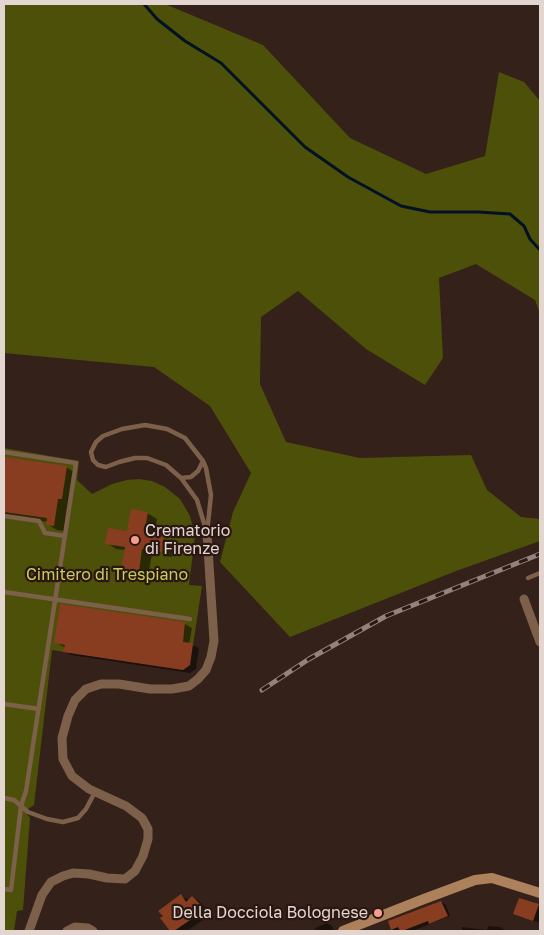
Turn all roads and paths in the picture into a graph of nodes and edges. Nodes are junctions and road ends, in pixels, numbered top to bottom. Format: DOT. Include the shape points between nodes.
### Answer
graph roads {
  1 [pos="4,452"];
  2 [pos="203,460"];
  3 [pos="181,478"];
  4 [pos="4,516"];
  5 [pos="207,532"];
  6 [pos="65,536"];
  7 [pos="540,573"];
  8 [pos="528,578"];
  9 [pos="4,592"];
  10 [pos="524,599"];
  11 [pos="55,600"];
  12 [pos="190,619"];
  13 [pos="540,642"];
  14 [pos="4,704"];
  15 [pos="39,709"];
  16 [pos="95,792"];
  17 [pos="4,798"];
  18 [pos="21,806"];
  19 [pos="4,889"];
  20 [pos="540,893"];
  21 [pos="29,931"];
  22 [pos="67,931"];
  23 [pos="93,931"];
  24 [pos="343,931"];
  1 -- 6 [label="lane" via="76,463"];
  2 -- 3 [label="lane" via="191,477"];
  2 -- 3 [label="lane" via="185,438 145,425 103,436 91,452 98,465 106,467 135,458 147,458 166,465"];
  2 -- 5 [label="lane" via="211,494"];
  3 -- 5 [label="lane" via="197,500"];
  4 -- 6 [label="lane" via="39,521 45,533"];
  5 -- 16 [label="street" via="214,642 206,670 189,686 172,689 101,684 86,689 75,700 68,716 62,738 63,759 72,776"];
  6 -- 11 [label="lane"];
  7 -- 8 [label="lane"];
  9 -- 11 [label="lane"];
  10 -- 13 [label="street"];
  11 -- 12 [label="lane"];
  11 -- 15 [label="lane"];
  14 -- 15 [label="lane"];
  15 -- 18 [label="lane"];
  16 -- 18 [label="lane" via="78,818 62,822 28,812"];
  16 -- 21 [label="street" via="126,806 142,818 148,830 143,856 135,871 125,878 72,873 51,882 42,895"];
  17 -- 18 [label="lane"];
  18 -- 19 [label="lane" via="11,890"];
  20 -- 24 [label="street" via="492,878 475,880"];
  22 -- 23 [label="street" via="75,927"];
}
